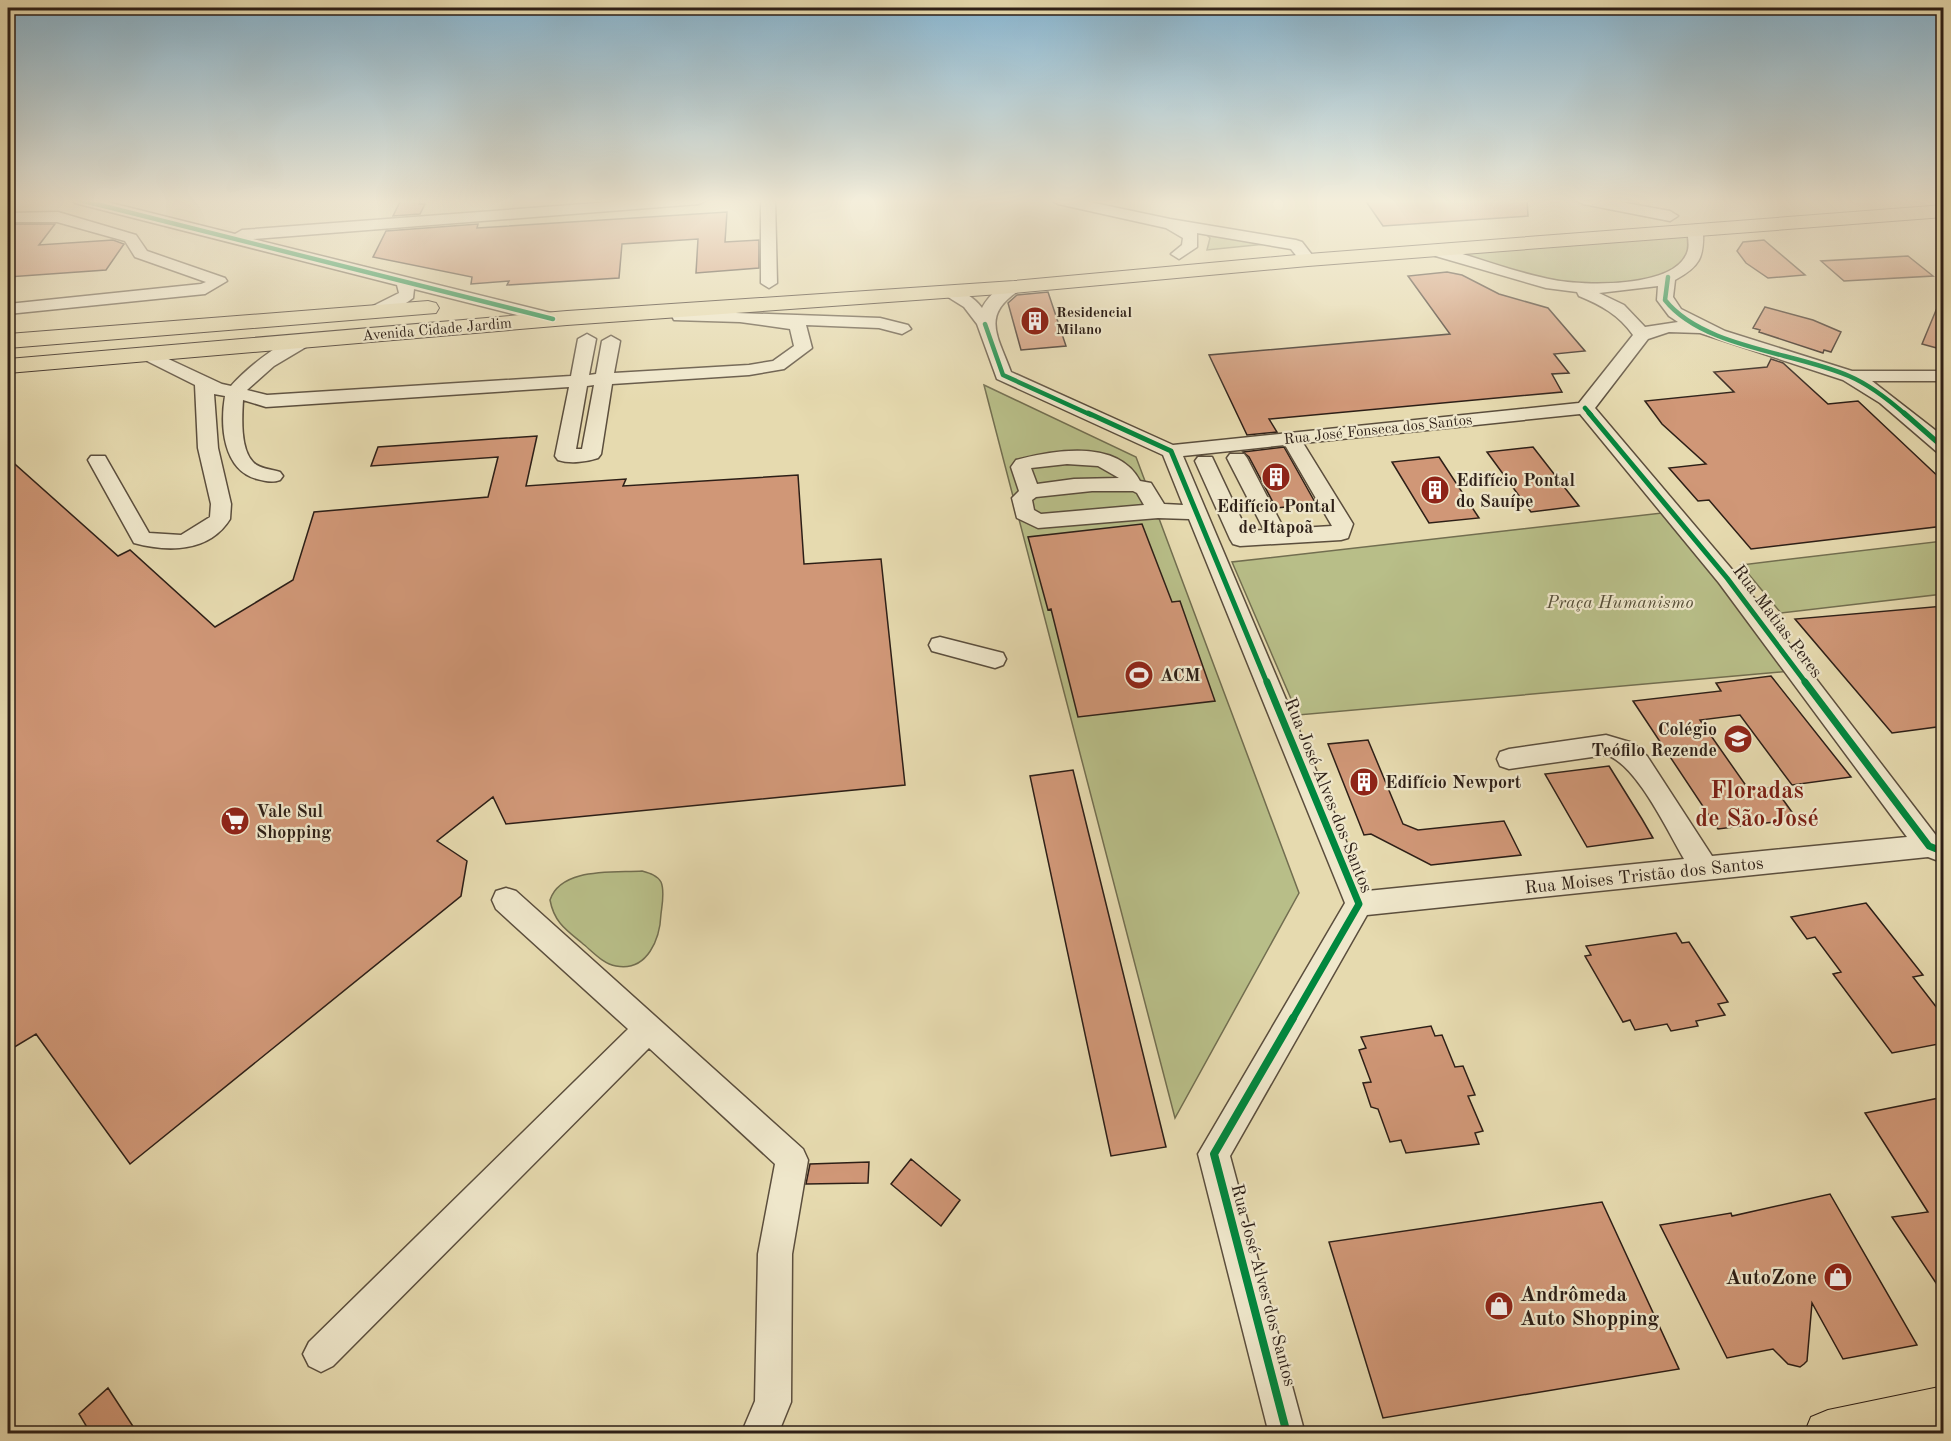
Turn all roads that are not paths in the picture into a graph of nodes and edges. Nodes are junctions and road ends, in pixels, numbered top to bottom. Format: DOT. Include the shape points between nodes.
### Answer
graph roads {
  1 [pos="180,267"];
  2 [pos="348,267"];
  3 [pos="769,267"];
  4 [pos="1181,267"];
  5 [pos="1492,267"];
  6 [pos="1685,267"];
  7 [pos="1668,277"];
  8 [pos="405,280"];
  9 [pos="793,282"];
  10 [pos="769,283"];
  11 [pos="746,285"];
  12 [pos="1014,287"];
  13 [pos="1571,288"];
  14 [pos="948,292"];
  15 [pos="558,298"];
  16 [pos="488,303"];
  17 [pos="8,309"];
  18 [pos="373,312"];
  19 [pos="560,319"];
  20 [pos="771,319"];
  21 [pos="985,324"];
  22 [pos="1701,328"];
  23 [pos="902,329"];
  24 [pos="1642,335"];
  25 [pos="587,339"];
  26 [pos="305,340"];
  27 [pos="8,341"];
  28 [pos="611,341"];
  29 [pos="147,354"];
  30 [pos="8,366"];
  31 [pos="1849,376"];
  32 [pos="1944,376"];
  33 [pos="1916,378"];
  34 [pos="605,379"];
  35 [pos="204,381"];
  36 [pos="579,381"];
  37 [pos="236,392"];
  38 [pos="1585,408"];
  39 [pos="1923,430"];
  40 [pos="1290,438"];
  41 [pos="1944,448"];
  42 [pos="1171,451"];
  43 [pos="1237,458"];
  44 [pos="98,460"];
  45 [pos="1205,460"];
  46 [pos="273,476"];
  47 [pos="1133,484"];
  48 [pos="1076,486"];
  49 [pos="1029,491"];
  50 [pos="1158,511"];
  51 [pos="1196,512"];
  52 [pos="1090,518"];
  53 [pos="1277,537"];
  54 [pos="940,645"];
  55 [pos="995,659"];
  56 [pos="1509,759"];
  57 [pos="1936,849"];
  58 [pos="1705,869"];
  59 [pos="506,900"];
  60 [pos="1359,904"];
  61 [pos="648,1029"];
  62 [pos="321,1354"];
  63 [pos="1944,1410"];
  64 [pos="759,1434"];
  65 [pos="1287,1434"];
  66 [pos="1828,1434"];
  1 -- 17 [label="street" via="219,281 205,289"];
  2 -- 8 [label="street"];
  3 -- 10 [label="street"];
  4 -- 12 [label="main road, Avenida Cidade Jardim"];
  5 -- 13 [label="street"];
  6 -- 7 [label="street"];
  7 -- 13 [label="street" via="1630,287"];
  7 -- 22 [label="street" via="1664,294 1671,309"];
  8 -- 16 [label="street"];
  8 -- 18 [label="street, Avenida Cidade Jardim" via="407,295"];
  9 -- 10 [label="main road"];
  10 -- 11 [label="main road"];
  12 -- 14 [label="main road, Avenida Cidade Jardim"];
  12 -- 21 [label="street" via="993,301 987,309"];
  13 -- 24 [label="street" via="1620,308"];
  14 -- 19 [label="main road, Avenida Cidade Jardim"];
  14 -- 21 [label="street" via="970,303"];
  15 -- 16 [label="main road, Avenida Cidade Jardim"];
  16 -- 18 [label="main road, Avenida Cidade Jardim"];
  16 -- 19 [label="street"];
  18 -- 27 [label="main road, Avenida Cidade Jardim"];
  19 -- 20 [label="street" via="711,315"];
  19 -- 26 [label="main road, Avenida Cidade Jardim"];
  20 -- 23 [label="street" via="880,322"];
  20 -- 34 [label="street" via="798,326 801,332 803,348 778,365"];
  21 -- 42 [label="street" via="1003,375"];
  22 -- 24 [label="street" via="1667,327"];
  22 -- 31 [label="street"];
  24 -- 38 [label="street"];
  25 -- 36 [label="street"];
  26 -- 29 [label="main road, Avenida Cidade Jardim"];
  26 -- 37 [label="street" via="270,359"];
  28 -- 34 [label="street"];
  29 -- 30 [label="main road, Avenida Cidade Jardim"];
  29 -- 35 [label="street"];
  31 -- 33 [label="street"];
  31 -- 39 [label="street"];
  32 -- 33 [label="street"];
  33 -- 39 [label="street" via="1902,397"];
  34 -- 36 [label="street"];
  34 -- 36 [label="street" via="591,454 565,456"];
  35 -- 37 [label="street"];
  35 -- 44 [label="street" via="208,448 221,504 220,519 206,532 189,541 162,545 141,538"];
  36 -- 37 [label="street" via="266,401"];
  37 -- 46 [label="street" via="233,424 242,462 251,470"];
  38 -- 40 [label="street, Rua José Fonseca dos Santos"];
  38 -- 57 [label="street, Rua Matias Peres" via="1727,578"];
  39 -- 41 [label="street"];
  40 -- 42 [label="street, Rua José Fonseca dos Santos"];
  40 -- 53 [label="street" via="1343,530"];
  42 -- 51 [label="street, Rua José Alves dos Santos"];
  43 -- 53 [label="street"];
  45 -- 53 [label="street" via="1240,538"];
  47 -- 48 [label="street"];
  47 -- 49 [label="street" via="1131,476 1119,466 1068,457 1023,464"];
  47 -- 50 [label="street" via="1144,488"];
  48 -- 49 [label="street"];
  48 -- 52 [label="street"];
  49 -- 52 [label="street" via="1022,504 1024,513 1033,520"];
  50 -- 51 [label="street"];
  50 -- 52 [label="street"];
  51 -- 60 [label="street, Rua José Alves dos Santos"];
  54 -- 55 [label="street"];
  56 -- 58 [label="street" via="1606,745 1624,750 1638,764"];
  57 -- 58 [label="street, Rua Moises Tristão dos Santos"];
  58 -- 60 [label="street, Rua Moises Tristão dos Santos"];
  59 -- 61 [label="street"];
  60 -- 65 [label="street, Rua José Alves dos Santos" via="1214,1154"];
  61 -- 62 [label="street"];
  61 -- 64 [label="street" via="792,1160 775,1254 773,1402"];
  63 -- 66 [label="main road"];
}
